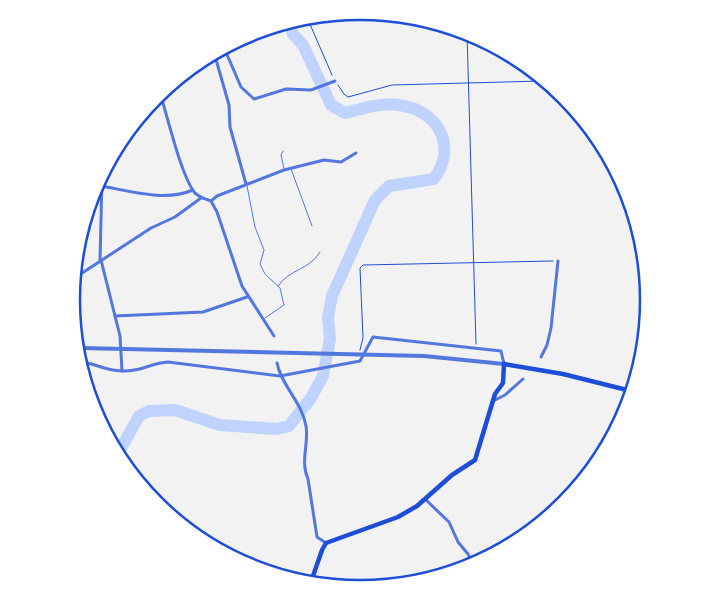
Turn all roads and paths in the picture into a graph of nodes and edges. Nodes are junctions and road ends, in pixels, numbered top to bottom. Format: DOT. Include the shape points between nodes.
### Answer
graph roads {
  1 [pos="310,24"];
  2 [pos="467,41"];
  3 [pos="227,55"];
  4 [pos="216,61"];
  5 [pos="335,81"];
  6 [pos="535,81"];
  7 [pos="469,83"];
  8 [pos="163,102"];
  9 [pos="283,151"];
  10 [pos="356,153"];
  11 [pos="291,169"];
  12 [pos="284,170"];
  13 [pos="246,183"];
  14 [pos="105,187"];
  15 [pos="193,190"];
  16 [pos="101,196"];
  17 [pos="202,198"];
  18 [pos="211,200"];
  19 [pos="312,226"];
  20 [pos="320,252"];
  21 [pos="100,260"];
  22 [pos="558,261"];
  23 [pos="474,262"];
  24 [pos="82,273"];
  25 [pos="278,286"];
  26 [pos="248,296"];
  27 [pos="115,316"];
  28 [pos="264,319"];
  29 [pos="274,336"];
  30 [pos="85,348"];
  31 [pos="476,348"];
  32 [pos="120,349"];
  33 [pos="541,356"];
  34 [pos="360,360"];
  35 [pos="88,363"];
  36 [pos="277,363"];
  37 [pos="504,364"];
  38 [pos="122,371"];
  39 [pos="280,376"];
  40 [pos="523,379"];
  41 [pos="626,390"];
  42 [pos="493,401"];
  43 [pos="425,498"];
  44 [pos="326,543"];
  45 [pos="470,558"];
  46 [pos="313,576"];
  1 -- 5 [label="path"];
  2 -- 7 [label="path"];
  3 -- 5 [label="street" via="234,74 251,98 286,89 311,90"];
  4 -- 13 [label="street"];
  5 -- 7 [label="path" via="348,97 392,85"];
  6 -- 7 [label="path"];
  7 -- 23 [label="path"];
  8 -- 15 [label="street"];
  9 -- 12 [label="lane"];
  10 -- 11 [label="street" via="341,162 324,160"];
  11 -- 12 [label="street"];
  11 -- 19 [label="lane"];
  12 -- 13 [label="street"];
  13 -- 18 [label="street"];
  13 -- 25 [label="lane" via="255,227 264,250 260,264"];
  14 -- 15 [label="street" via="165,196 182,195"];
  15 -- 17 [label="street"];
  16 -- 21 [label="street"];
  17 -- 18 [label="street"];
  17 -- 21 [label="street"];
  18 -- 26 [label="street" via="238,279"];
  20 -- 25 [label="lane" via="311,264 286,275"];
  21 -- 24 [label="street"];
  21 -- 27 [label="street"];
  22 -- 23 [label="path"];
  22 -- 33 [label="street" via="551,328"];
  23 -- 31 [label="path"];
  23 -- 34 [label="path" via="361,266"];
  25 -- 28 [label="lane" via="284,305"];
  26 -- 27 [label="street" via="203,312"];
  26 -- 28 [label="street"];
  27 -- 32 [label="street"];
  28 -- 29 [label="street"];
  30 -- 32 [label="street"];
  31 -- 34 [label="street" via="373,338"];
  31 -- 37 [label="street" via="501,351"];
  32 -- 37 [label="street" via="415,356"];
  32 -- 38 [label="street"];
  34 -- 39 [label="street" via="343,366"];
  35 -- 38 [label="street"];
  36 -- 39 [label="street"];
  37 -- 41 [label="main road"];
  37 -- 42 [label="main road" via="503,383"];
  38 -- 39 [label="street" via="168,362"];
  39 -- 44 [label="street" via="292,393 306,427 304,471 317,536"];
  40 -- 42 [label="street"];
  42 -- 43 [label="main road" via="475,460"];
  43 -- 44 [label="main road" via="384,524"];
  43 -- 45 [label="street" via="449,522"];
  44 -- 46 [label="main road"];
}
